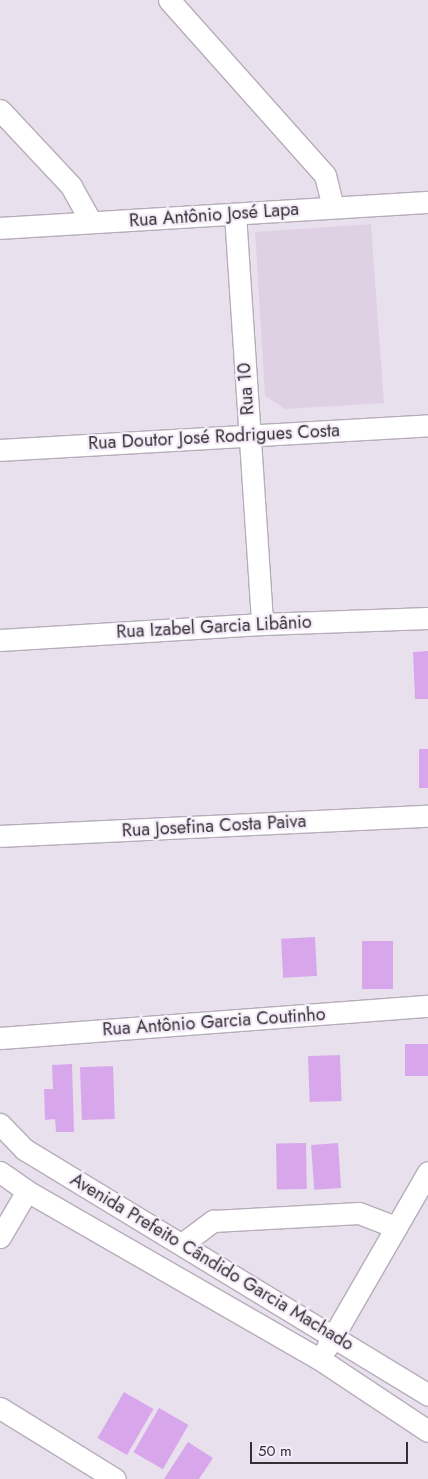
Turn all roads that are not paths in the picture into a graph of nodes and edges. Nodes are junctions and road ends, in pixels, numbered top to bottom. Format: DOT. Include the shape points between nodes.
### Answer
graph roads {
  1 [pos="169,0"];
  2 [pos="0,110"];
  3 [pos="428,202"];
  4 [pos="334,207"];
  5 [pos="235,214"];
  6 [pos="91,222"];
  7 [pos="0,228"];
  8 [pos="428,425"];
  9 [pos="249,435"];
  10 [pos="0,450"];
  11 [pos="428,618"];
  12 [pos="262,624"];
  13 [pos="0,640"];
  14 [pos="428,816"];
  15 [pos="0,836"];
  16 [pos="428,1006"];
  17 [pos="0,1038"];
  18 [pos="0,1124"];
  19 [pos="0,1172"];
  20 [pos="428,1172"];
  21 [pos="27,1191"];
  22 [pos="396,1226"];
  23 [pos="0,1237"];
  24 [pos="182,1244"];
  25 [pos="335,1336"];
  26 [pos="318,1358"];
  27 [pos="428,1395"];
  28 [pos="0,1408"];
  29 [pos="428,1431"];
  30 [pos="115,1479"];
  1 -- 4 [label="street" via="325,175"];
  2 -- 6 [label="street" via="71,186"];
  3 -- 4 [label="street, Rua Antônio José Lapa"];
  4 -- 5 [label="street, Rua Antônio José Lapa"];
  5 -- 6 [label="street, Rua Antônio José Lapa"];
  5 -- 9 [label="street, Rua 10"];
  6 -- 7 [label="street, Rua Antônio José Lapa"];
  8 -- 9 [label="street, Rua Doutor José Rodrigues Costa"];
  9 -- 10 [label="street, Rua Doutor José Rodrigues Costa"];
  9 -- 12 [label="street, Rua 10"];
  11 -- 12 [label="street, Rua Izabel Garcia Libânio"];
  12 -- 13 [label="street, Rua Izabel Garcia Libânio"];
  14 -- 15 [label="street, Rua Josefina Costa Paiva"];
  16 -- 17 [label="street, Rua Antônio Garcia Coutinho"];
  18 -- 24 [label="street, Avenida Prefeito Cândido Garcia Machado" via="24,1149"];
  19 -- 21 [label="street, Avenida Prefeito Cândido Garcia Machado"];
  20 -- 22 [label="street"];
  21 -- 23 [label="street"];
  21 -- 26 [label="street, Avenida Prefeito Cândido Garcia Machado"];
  22 -- 24 [label="street" via="359,1213 213,1221"];
  22 -- 25 [label="street"];
  24 -- 25 [label="street, Avenida Prefeito Cândido Garcia Machado"];
  25 -- 26 [label="street"];
  25 -- 27 [label="street, Avenida Prefeito Cândido Garcia Machado"];
  26 -- 29 [label="street, Avenida Prefeito Cândido Garcia Machado"];
  28 -- 30 [label="street"];
}
